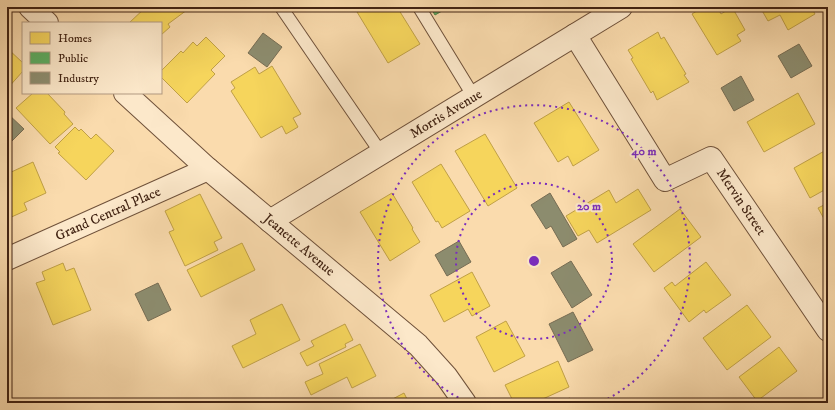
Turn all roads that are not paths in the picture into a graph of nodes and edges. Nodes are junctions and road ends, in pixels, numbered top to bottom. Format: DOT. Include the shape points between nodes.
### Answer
graph roads {
  1 [pos="30,7"];
  2 [pos="281,7"];
  3 [pos="419,7"];
  4 [pos="621,7"];
  5 [pos="46,22"];
  6 [pos="575,35"];
  7 [pos="126,94"];
  8 [pos="474,97"];
  9 [pos="381,153"];
  10 [pos="208,169"];
  11 [pos="270,221"];
  12 [pos="7,259"];
  13 [pos="828,330"];
  14 [pos="465,403"];
  1 -- 5 [label="street"];
  2 -- 9 [label="lane"];
  3 -- 8 [label="lane"];
  4 -- 6 [label="street, Morris Avenue"];
  6 -- 8 [label="street, Morris Avenue"];
  6 -- 13 [label="street, Mervin Street" via="665,180 711,158"];
  7 -- 10 [label="street, Jeanette Avenue"];
  8 -- 9 [label="street, Morris Avenue"];
  9 -- 11 [label="street, Morris Avenue"];
  10 -- 11 [label="street, Jeanette Avenue"];
  10 -- 12 [label="street, Grand Central Place"];
  11 -- 14 [label="street, Jeanette Avenue" via="418,344"];
}
